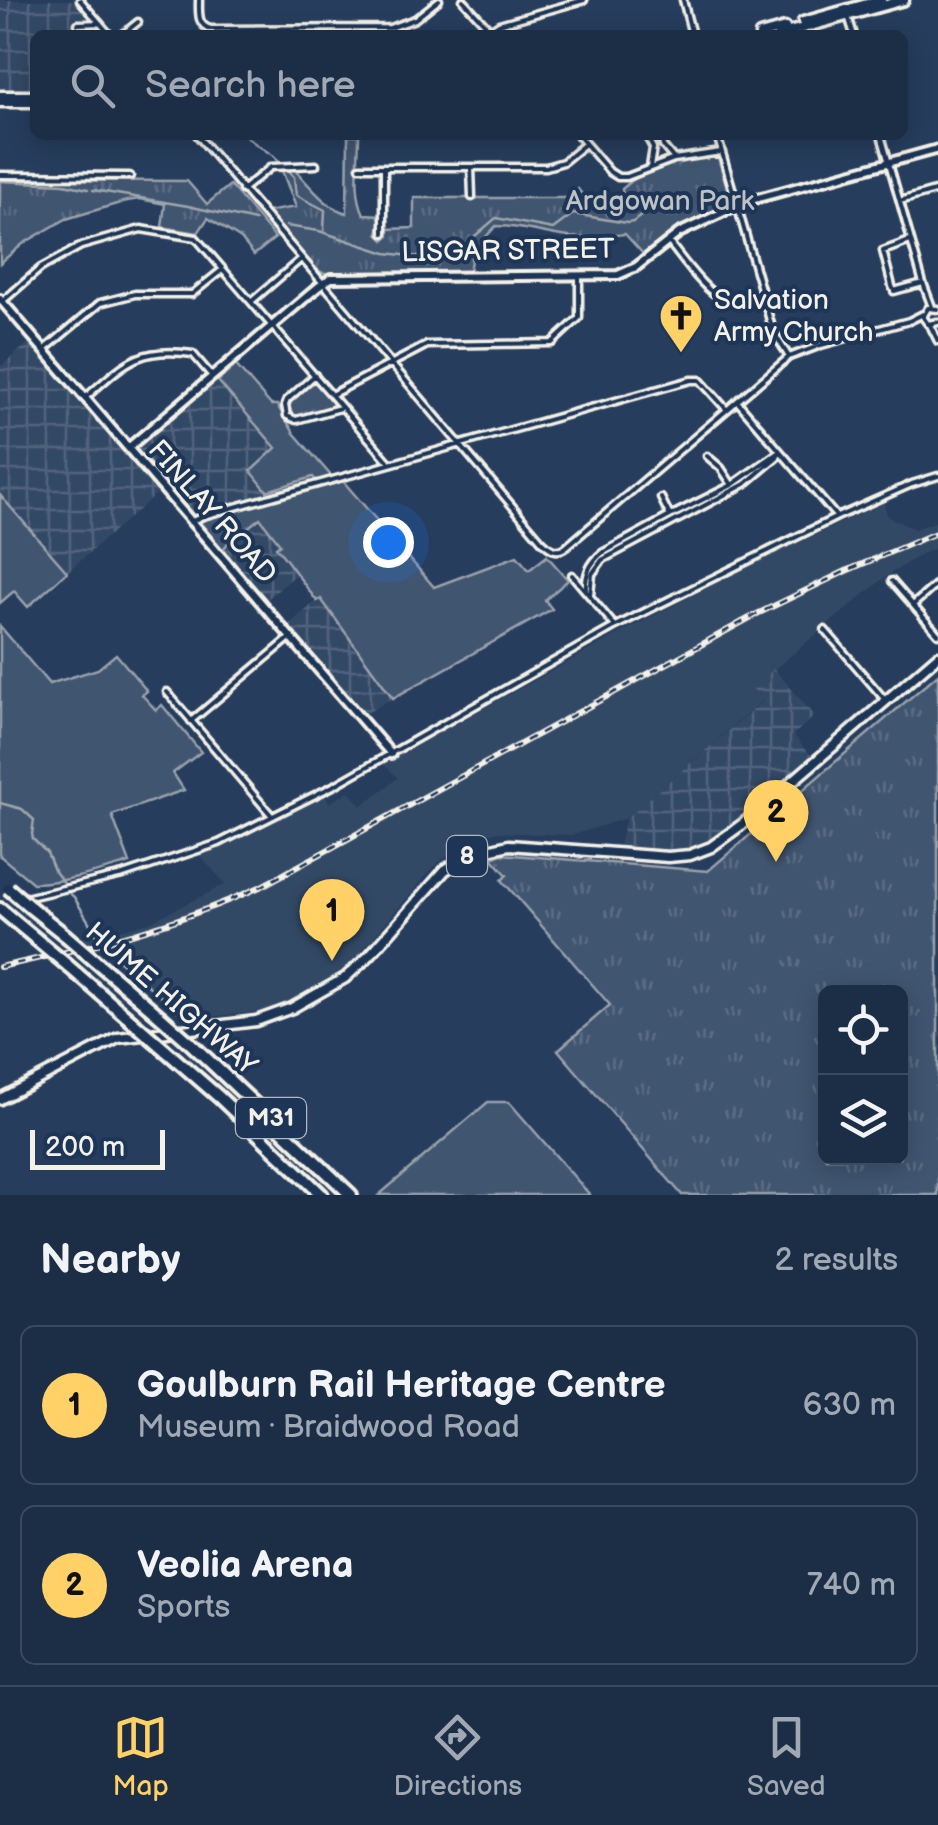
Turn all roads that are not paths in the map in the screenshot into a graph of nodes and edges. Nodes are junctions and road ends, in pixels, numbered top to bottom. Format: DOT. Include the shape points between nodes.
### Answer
graph roads {
  1 [pos="80,0"];
  2 [pos="200,0"];
  3 [pos="439,0"];
  4 [pos="464,0"];
  5 [pos="584,0"];
  6 [pos="682,0"];
  7 [pos="881,0"];
  8 [pos="904,0"];
  9 [pos="847,9"];
  10 [pos="138,22"];
  11 [pos="100,23"];
  12 [pos="78,24"];
  13 [pos="106,30"];
  14 [pos="128,30"];
  15 [pos="490,30"];
  16 [pos="494,30"];
  17 [pos="691,30"];
  18 [pos="777,30"];
  19 [pos="791,30"];
  20 [pos="853,30"];
  21 [pos="0,99"];
  22 [pos="30,99"];
  23 [pos="201,140"];
  24 [pos="582,140"];
  25 [pos="649,140"];
  26 [pos="661,140"];
  27 [pos="718,140"];
  28 [pos="883,140"];
  29 [pos="586,144"];
  30 [pos="938,148"];
  31 [pos="721,152"];
  32 [pos="674,159"];
  33 [pos="889,162"];
  34 [pos="316,165"];
  35 [pos="360,167"];
  36 [pos="384,167"];
  37 [pos="472,167"];
  38 [pos="650,167"];
  39 [pos="0,176"];
  40 [pos="130,176"];
  41 [pos="242,190"];
  42 [pos="938,190"];
  43 [pos="472,197"];
  44 [pos="900,200"];
  45 [pos="738,205"];
  46 [pos="384,233"];
  47 [pos="668,241"];
  48 [pos="911,241"];
  49 [pos="300,259"];
  50 [pos="224,268"];
  51 [pos="579,276"];
  52 [pos="322,283"];
  53 [pos="922,283"];
  54 [pos="761,292"];
  55 [pos="252,300"];
  56 [pos="1,301"];
  57 [pos="931,316"];
  58 [pos="272,325"];
  59 [pos="937,338"];
  60 [pos="44,350"];
  61 [pos="789,357"];
  62 [pos="391,363"];
  63 [pos="315,375"];
  64 [pos="212,376"];
  65 [pos="332,394"];
  66 [pos="85,398"];
  67 [pos="737,401"];
  68 [pos="342,407"];
  69 [pos="727,410"];
  70 [pos="458,444"];
  71 [pos="128,448"];
  72 [pos="779,452"];
  73 [pos="708,456"];
  74 [pos="390,464"];
  75 [pos="938,476"];
  76 [pos="732,485"];
  77 [pos="660,498"];
  78 [pos="670,516"];
  79 [pos="836,517"];
  80 [pos="190,522"];
  81 [pos="572,575"];
  82 [pos="892,581"];
  83 [pos="938,583"];
  84 [pos="588,593"];
  85 [pos="913,605"];
  86 [pos="616,626"];
  87 [pos="825,630"];
  88 [pos="938,634"];
  89 [pos="290,638"];
  90 [pos="938,656"];
  91 [pos="167,692"];
  92 [pos="886,701"];
  93 [pos="192,722"];
  94 [pos="391,754"];
  95 [pos="272,816"];
  96 [pos="4,885"];
  97 [pos="18,900"];
  98 [pos="4,912"];
  99 [pos="0,1099"];
  100 [pos="322,1195"];
  101 [pos="351,1195"];
  1 -- 11 [label="street"];
  2 -- 3 [label="street" via="200,22 211,29 390,28"];
  4 -- 15 [label="street"];
  5 -- 16 [label="street"];
  6 -- 17 [label="street"];
  7 -- 9 [label="main road"];
  8 -- 9 [label="main road"];
  9 -- 18 [label="main road"];
  9 -- 19 [label="main road"];
  9 -- 20 [label="street"];
  10 -- 14 [label="street"];
  11 -- 12 [label="street"];
  11 -- 13 [label="street"];
  21 -- 22 [label="main road"];
  23 -- 41 [label="street"];
  24 -- 29 [label="street"];
  25 -- 38 [label="street"];
  26 -- 32 [label="street"];
  27 -- 31 [label="street"];
  28 -- 33 [label="street"];
  29 -- 37 [label="street" via="555,165"];
  29 -- 38 [label="street" via="618,177"];
  30 -- 33 [label="street, LISGAR STREET"];
  31 -- 32 [label="street"];
  31 -- 45 [label="street"];
  32 -- 38 [label="street"];
  33 -- 44 [label="street"];
  33 -- 45 [label="street, LISGAR STREET"];
  34 -- 41 [label="street" via="272,167"];
  35 -- 36 [label="street"];
  36 -- 37 [label="street"];
  36 -- 46 [label="street"];
  37 -- 43 [label="street"];
  39 -- 40 [label="street"];
  41 -- 49 [label="street"];
  42 -- 44 [label="street"];
  44 -- 48 [label="street"];
  45 -- 47 [label="street, LISGAR STREET"];
  45 -- 54 [label="street"];
  47 -- 51 [label="street, LISGAR STREET" via="626,272"];
  47 -- 54 [label="street" via="719,298 736,301"];
  48 -- 53 [label="street"];
  48 -- 53 [label="street" via="882,254 894,291"];
  49 -- 52 [label="street"];
  49 -- 55 [label="street"];
  50 -- 55 [label="street"];
  50 -- 56 [label="street" via="196,238 141,229 73,249"];
  50 -- 60 [label="street" via="192,294 104,301"];
  51 -- 52 [label="street, LISGAR STREET" via="338,277"];
  51 -- 62 [label="street" via="579,318 552,343 432,344"];
  52 -- 58 [label="street"];
  52 -- 62 [label="street"];
  53 -- 57 [label="street"];
  54 -- 61 [label="street"];
  55 -- 58 [label="street"];
  56 -- 60 [label="street, FINLAY ROAD"];
  57 -- 59 [label="street"];
  57 -- 61 [label="street"];
  58 -- 63 [label="street"];
  58 -- 64 [label="street"];
  60 -- 66 [label="street, FINLAY ROAD"];
  61 -- 67 [label="street"];
  62 -- 65 [label="street"];
  62 -- 70 [label="street"];
  63 -- 65 [label="street"];
  63 -- 68 [label="street" via="287,400 288,416 296,420"];
  64 -- 66 [label="street" via="193,354 154,353 129,361"];
  64 -- 71 [label="street"];
  65 -- 68 [label="street"];
  66 -- 71 [label="street, FINLAY ROAD"];
  67 -- 69 [label="street"];
  67 -- 72 [label="street"];
  68 -- 74 [label="street"];
  69 -- 70 [label="street" via="696,379"];
  69 -- 70 [label="street" via="557,550"];
  70 -- 74 [label="street"];
  71 -- 80 [label="street, FINLAY ROAD"];
  72 -- 76 [label="street"];
  72 -- 79 [label="street"];
  72 -- 84 [label="street" via="745,484 602,560"];
  73 -- 76 [label="street"];
  74 -- 80 [label="street"];
  75 -- 79 [label="street"];
  76 -- 78 [label="street"];
  77 -- 78 [label="street"];
  78 -- 84 [label="street" via="598,557 587,572"];
  79 -- 86 [label="street"];
  80 -- 89 [label="street, FINLAY ROAD"];
  81 -- 84 [label="street"];
  82 -- 85 [label="street"];
  83 -- 85 [label="street"];
  84 -- 86 [label="street"];
  85 -- 88 [label="street"];
  86 -- 94 [label="street"];
  87 -- 92 [label="street"];
  89 -- 93 [label="street"];
  89 -- 94 [label="street, FINLAY ROAD"];
  90 -- 92 [label="main road, 8"];
  91 -- 93 [label="street"];
  92 -- 99 [label="main road, 8" via="701,852 668,857 525,845 483,849 444,870 357,968 314,997 265,1019 118,1038"];
  93 -- 95 [label="street"];
  94 -- 95 [label="street"];
  95 -- 97 [label="street" via="190,854"];
  96 -- 101 [label="highway, HUME HIGHWAY / M31, bridge" via="189,1042"];
  98 -- 100 [label="highway, HUME HIGHWAY / M31, bridge"];
}
